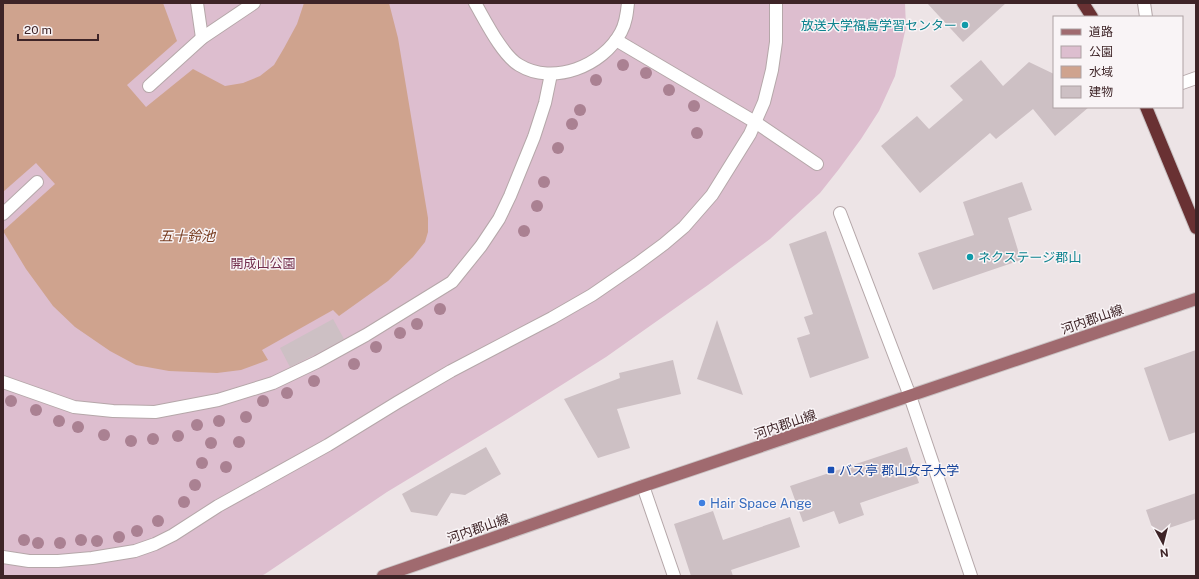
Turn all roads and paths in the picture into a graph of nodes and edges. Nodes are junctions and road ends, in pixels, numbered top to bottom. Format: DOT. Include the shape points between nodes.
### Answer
graph roads {
  1 [pos="197,3"];
  2 [pos="254,3"];
  3 [pos="475,3"];
  4 [pos="628,3"];
  5 [pos="776,3"];
  6 [pos="1083,3"];
  7 [pos="1144,3"];
  8 [pos="1091,16"];
  9 [pos="1146,16"];
  10 [pos="202,38"];
  11 [pos="616,40"];
  12 [pos="551,74"];
  13 [pos="1196,78"];
  14 [pos="1183,83"];
  15 [pos="149,86"];
  16 [pos="1146,108"];
  17 [pos="754,122"];
  18 [pos="817,164"];
  19 [pos="37,182"];
  20 [pos="840,213"];
  21 [pos="3,214"];
  22 [pos="1196,228"];
  23 [pos="1196,298"];
  24 [pos="3,382"];
  25 [pos="910,396"];
  26 [pos="643,486"];
  27 [pos="3,557"];
  28 [pos="390,575"];
  29 [pos="674,576"];
  30 [pos="971,576"];
  1 -- 10 [label="street"];
  2 -- 10 [label="street"];
  3 -- 12 [label="street" via="498,43 511,58 533,71"];
  4 -- 11 [label="street" via="626,20"];
  5 -- 17 [label="street" via="776,42 772,70 764,102"];
  6 -- 8 [label="highway"];
  7 -- 9 [label="street"];
  10 -- 15 [label="street"];
  11 -- 12 [label="street" via="600,57 582,67"];
  11 -- 17 [label="street"];
  12 -- 24 [label="street" via="534,137 510,196 499,219 481,246 452,282 366,335 273,383 218,400 155,412 74,407"];
  13 -- 14 [label="street"];
  16 -- 22 [label="highway"];
  17 -- 18 [label="street"];
  17 -- 27 [label="street" via="750,134 712,195 684,227 592,295 451,371 155,544 135,551 58,561 29,561"];
  19 -- 21 [label="street"];
  20 -- 25 [label="street"];
  23 -- 25 [label="main road, 河内郡山線"];
  25 -- 26 [label="main road, 河内郡山線"];
  25 -- 30 [label="street"];
  26 -- 28 [label="main road, 河内郡山線"];
  26 -- 29 [label="street"];
}
